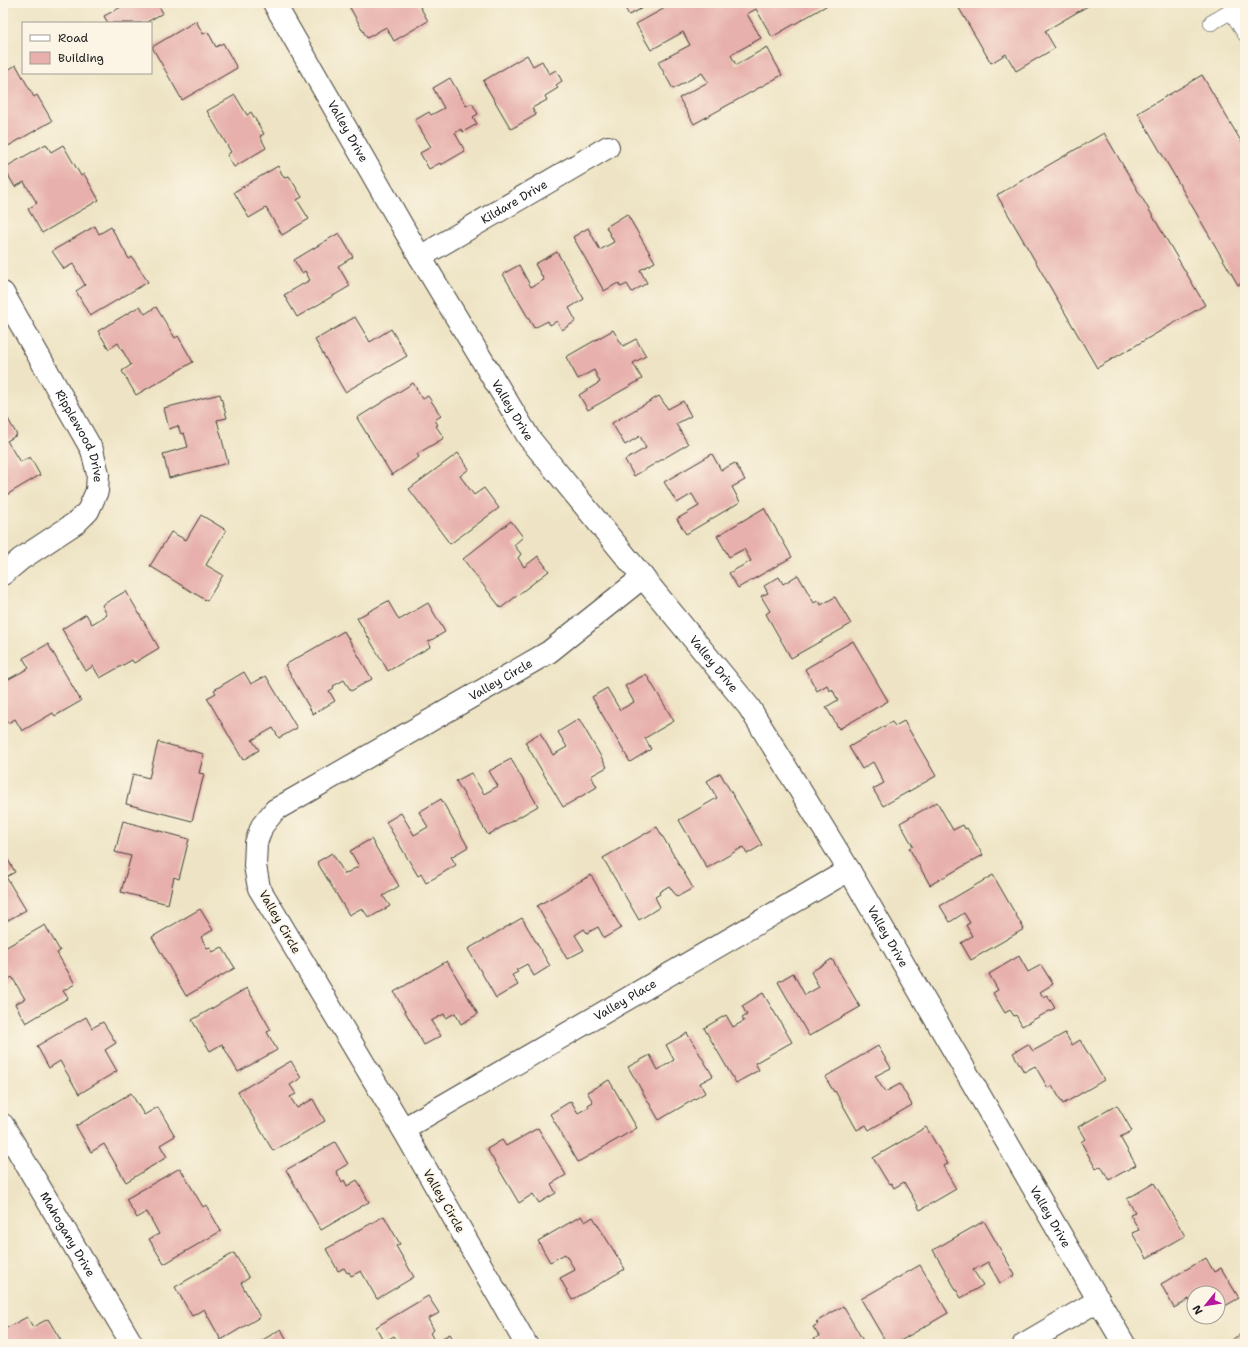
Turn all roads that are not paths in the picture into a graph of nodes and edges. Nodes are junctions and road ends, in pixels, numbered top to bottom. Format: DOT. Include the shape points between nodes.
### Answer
graph roads {
  1 [pos="274,3"];
  2 [pos="1245,3"];
  3 [pos="1231,11"];
  4 [pos="1211,23"];
  5 [pos="1245,34"];
  6 [pos="608,147"];
  7 [pos="420,257"];
  8 [pos="3,294"];
  9 [pos="3,574"];
  10 [pos="643,577"];
  11 [pos="849,870"];
  12 [pos="3,1124"];
  13 [pos="403,1129"];
  14 [pos="1099,1300"];
  15 [pos="132,1344"];
  16 [pos="526,1344"];
  17 [pos="1024,1344"];
  18 [pos="1124,1344"];
  1 -- 7 [label="street, Valley Drive"];
  2 -- 3 [label="lane"];
  3 -- 4 [label="lane"];
  3 -- 5 [label="lane"];
  6 -- 7 [label="street, Kildare Drive"];
  7 -- 10 [label="street, Valley Drive" via="529,438"];
  8 -- 9 [label="street, Ripplewood Drive" via="92,450 98,474 97,491 88,511 77,522"];
  10 -- 11 [label="street, Valley Drive" via="749,707"];
  10 -- 13 [label="street, Valley Circle" via="549,652 275,810 262,826 256,843 254,866 259,888"];
  11 -- 13 [label="street, Valley Place"];
  11 -- 14 [label="street, Valley Drive"];
  12 -- 15 [label="street, Mahogany Drive"];
  13 -- 16 [label="street, Valley Circle"];
  14 -- 17 [label="street"];
  14 -- 18 [label="street, Valley Drive"];
}
